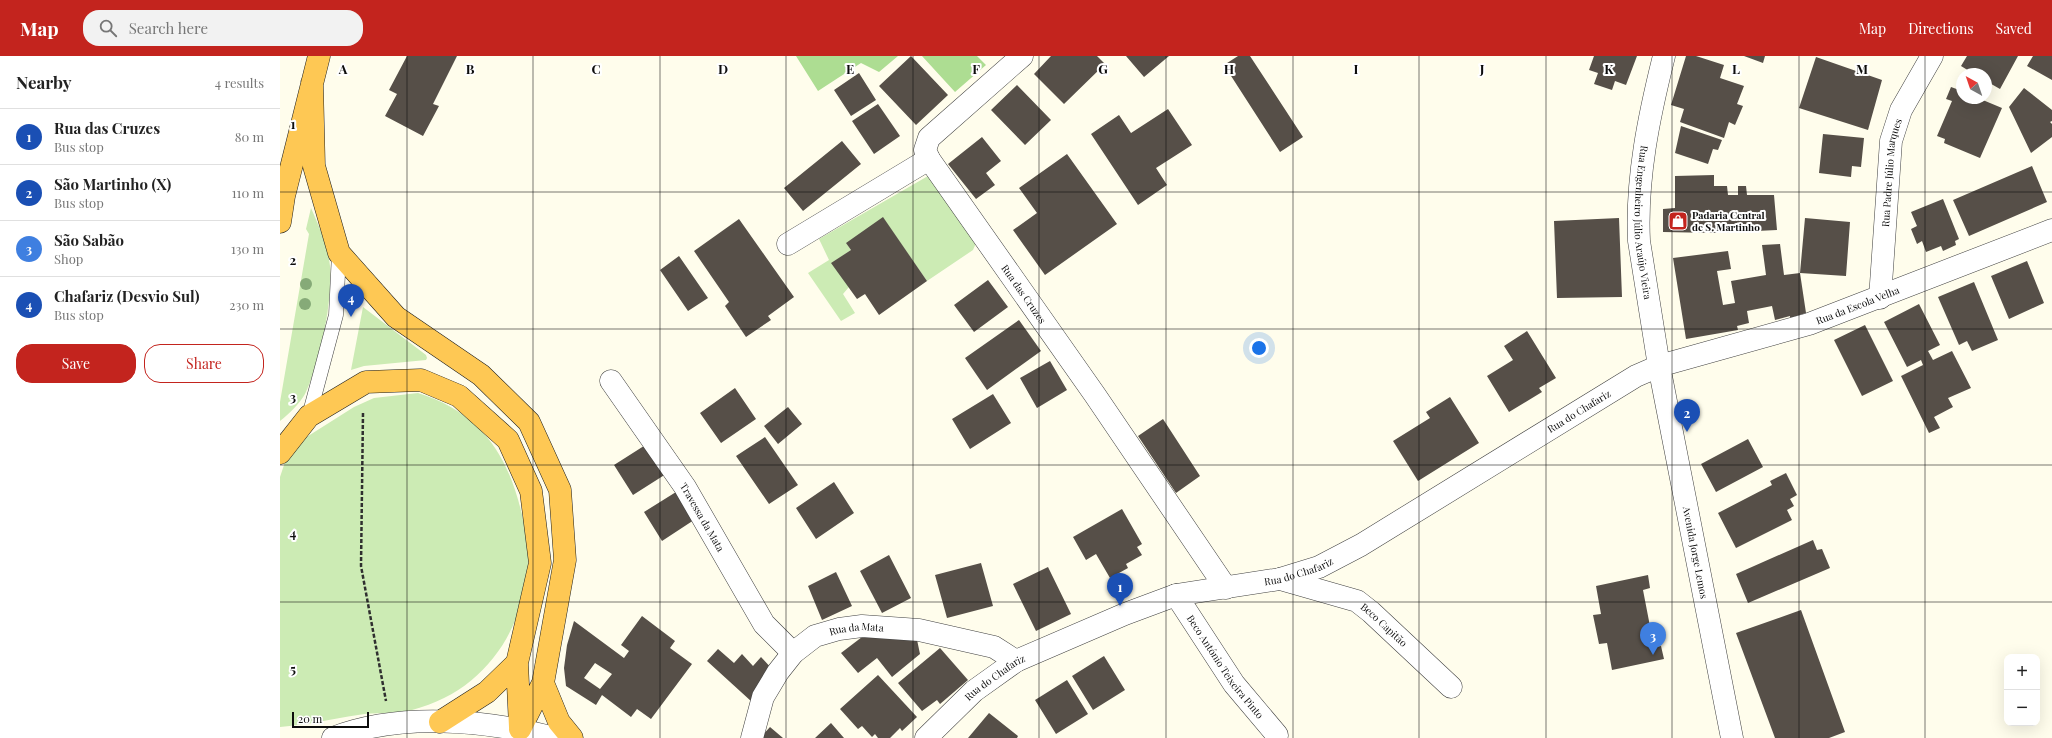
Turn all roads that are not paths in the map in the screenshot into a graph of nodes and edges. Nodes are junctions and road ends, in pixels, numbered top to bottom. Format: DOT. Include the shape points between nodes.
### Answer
graph roads {
  1 [pos="320,56"];
  2 [pos="1022,56"];
  3 [pos="1664,56"];
  4 [pos="1932,56"];
  5 [pos="312,83"];
  6 [pos="929,159"];
  7 [pos="280,222"];
  8 [pos="2052,230"];
  9 [pos="788,244"];
  10 [pos="339,253"];
  11 [pos="1880,298"];
  12 [pos="1659,366"];
  13 [pos="611,381"];
  14 [pos="309,416"];
  15 [pos="280,453"];
  16 [pos="1280,579"];
  17 [pos="1226,588"];
  18 [pos="1176,595"];
  19 [pos="793,653"];
  20 [pos="1016,661"];
  21 [pos="517,663"];
  22 [pos="543,683"];
  23 [pos="1451,688"];
  24 [pos="440,722"];
  25 [pos="519,733"];
  26 [pos="1277,735"];
  27 [pos="333,738"];
  28 [pos="555,738"];
  29 [pos="572,738"];
  30 [pos="752,738"];
  31 [pos="926,738"];
  32 [pos="1732,738"];
  1 -- 5 [label="highway"];
  2 -- 6 [label="street" via="929,138 924,150"];
  3 -- 12 [label="street, Rua Engenheiro Júlio Araújo Vieira" via="1651,107 1643,158 1638,224"];
  4 -- 11 [label="street, Rua Padre Júlio Marques" via="1901,110 1891,141"];
  5 -- 7 [label="highway"];
  5 -- 10 [label="highway" via="314,166"];
  6 -- 9 [label="street"];
  6 -- 17 [label="street, Rua das Cruzes" via="1095,395"];
  8 -- 11 [label="street, Rua da Escola Velha"];
  10 -- 14 [label="lane" via="336,315"];
  10 -- 22 [label="highway" via="396,317 481,375 529,422 560,490 565,560"];
  11 -- 12 [label="street, Rua da Escola Velha" via="1809,324"];
  12 -- 16 [label="street, Rua do Chafariz" via="1636,376 1362,545 1319,566"];
  12 -- 32 [label="street, Avenida Jorge Lemos"];
  13 -- 19 [label="street, Travessa da Mata" via="685,487 764,624"];
  14 -- 15 [label="highway"];
  14 -- 21 [label="highway" via="366,382 421,380 459,396 508,440 531,492 540,563"];
  16 -- 17 [label="street, Rua do Chafariz"];
  16 -- 23 [label="street, Beco Capitão" via="1357,601"];
  17 -- 18 [label="street, Rua do Chafariz"];
  18 -- 20 [label="street, Rua do Chafariz"];
  18 -- 26 [label="street, Beco António Teixeira Pinto" via="1234,684"];
  19 -- 20 [label="street, Rua da Mata" via="815,636 862,626 919,630 994,647"];
  19 -- 30 [label="street, Rua da Mata" via="763,697"];
  20 -- 31 [label="street, Rua do Chafariz" via="974,691"];
  21 -- 24 [label="highway" via="487,692"];
  21 -- 25 [label="highway"];
  22 -- 25 [label="highway"];
  22 -- 29 [label="highway" via="559,722"];
  24 -- 25 [label="street" via="481,724"];
  24 -- 27 [label="street" via="390,724 348,732"];
  25 -- 28 [label="street"];
}
